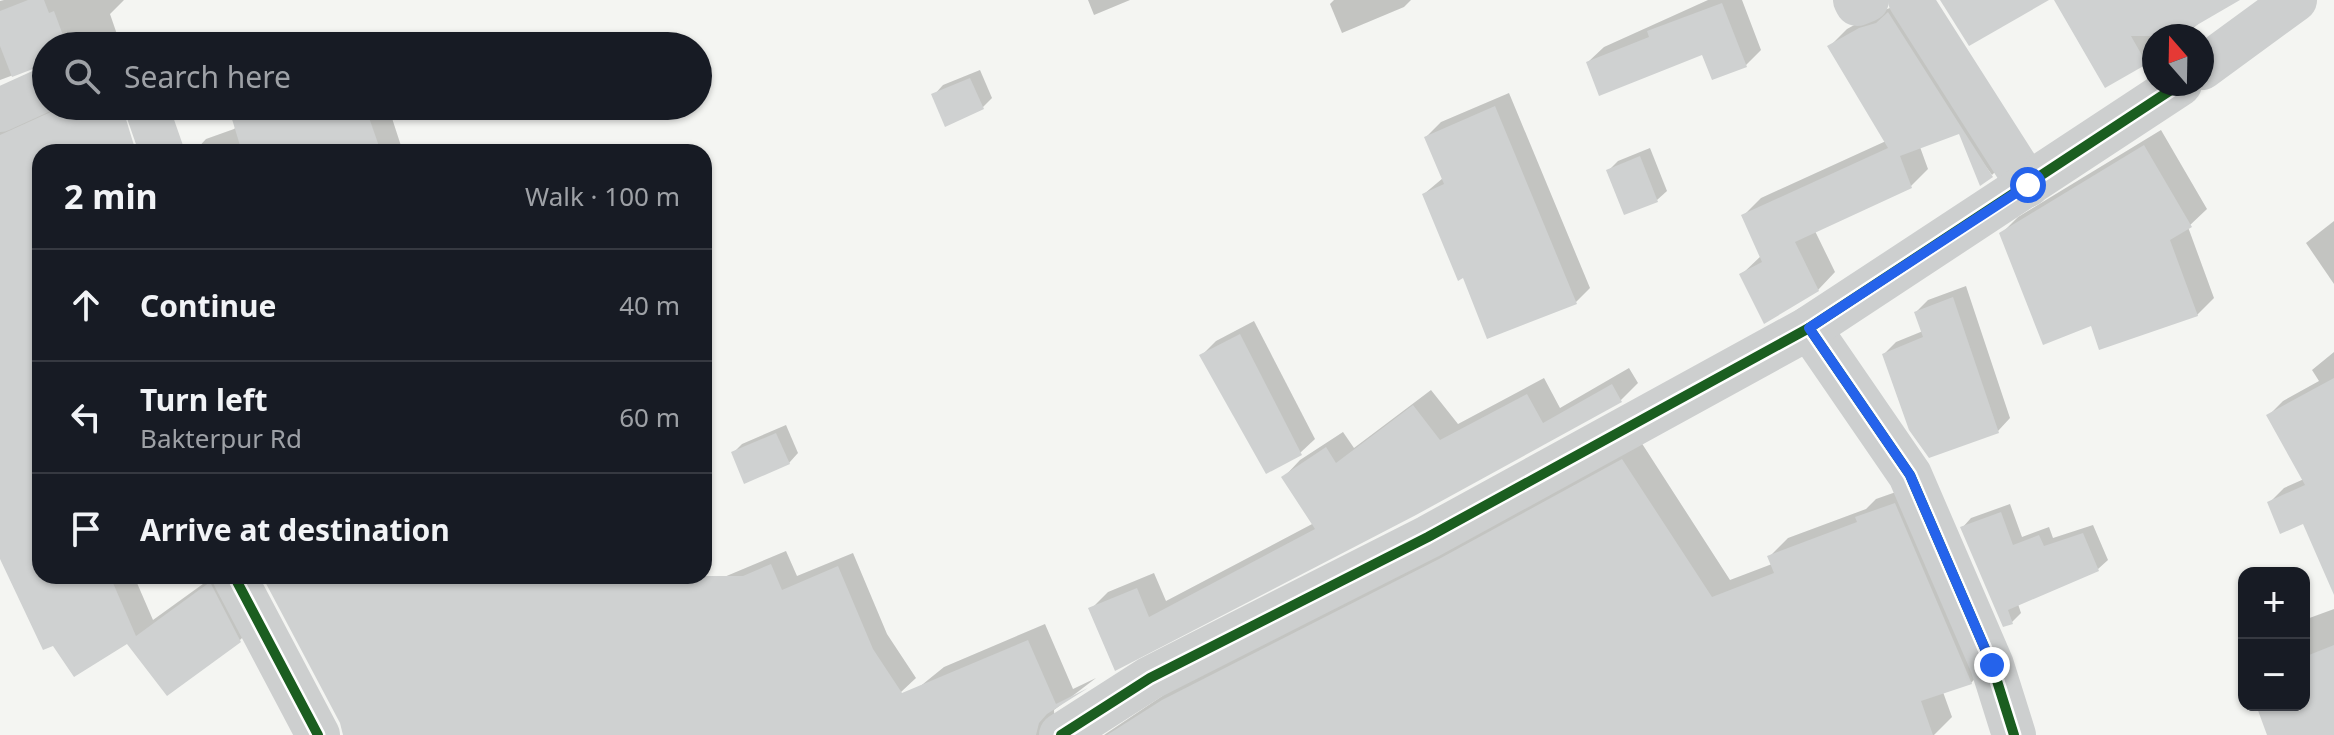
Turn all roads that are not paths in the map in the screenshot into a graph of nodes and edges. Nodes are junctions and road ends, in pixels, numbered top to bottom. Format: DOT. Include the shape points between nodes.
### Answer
graph roads {
  1 [pos="1855,0"];
  2 [pos="1867,0"];
  3 [pos="1910,0"];
  4 [pos="2295,0"];
  5 [pos="2214,59"];
  6 [pos="32,95"];
  7 [pos="2162,96"];
  8 [pos="0,110"];
  9 [pos="151,120"];
  10 [pos="159,144"];
  11 [pos="2028,185"];
  12 [pos="1809,328"];
  13 [pos="238,584"];
  14 [pos="318,735"];
  15 [pos="1061,735"];
  16 [pos="2014,735"];
  1 -- 2 [label="street"];
  3 -- 11 [label="street"];
  4 -- 5 [label="street"];
  6 -- 8 [label="street"];
  7 -- 11 [label="street"];
  9 -- 10 [label="street"];
  11 -- 12 [label="street"];
  12 -- 15 [label="street" via="1428,537 1150,678"];
  12 -- 16 [label="street" via="1910,475 1992,665"];
  13 -- 14 [label="street"];
}
